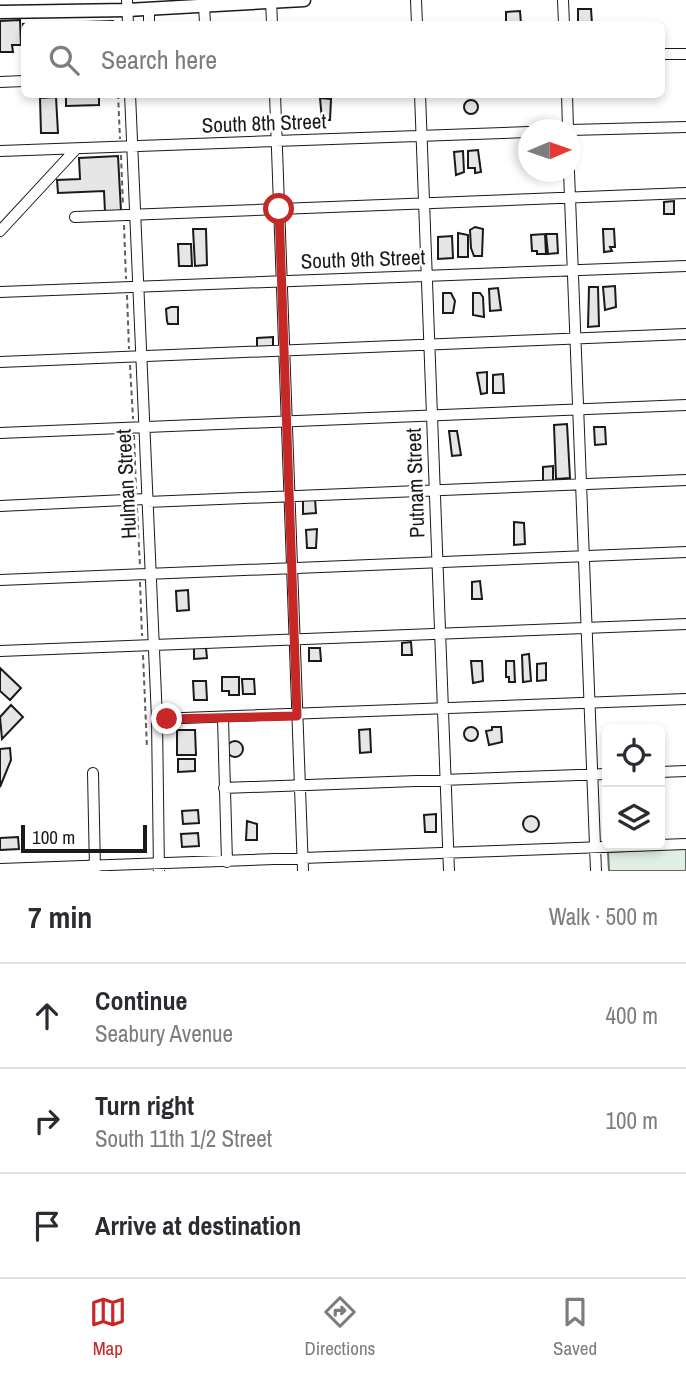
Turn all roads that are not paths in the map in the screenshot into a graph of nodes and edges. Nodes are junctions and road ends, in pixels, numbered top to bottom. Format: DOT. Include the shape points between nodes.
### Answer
graph roads {
  1 [pos="303,0"];
  2 [pos="416,0"];
  3 [pos="563,0"];
  4 [pos="271,1"];
  5 [pos="127,5"];
  6 [pos="204,5"];
  7 [pos="60,6"];
  8 [pos="149,9"];
  9 [pos="0,12"];
  10 [pos="149,21"];
  11 [pos="205,21"];
  12 [pos="272,21"];
  13 [pos="417,21"];
  14 [pos="564,21"];
  15 [pos="665,54"];
  16 [pos="686,54"];
  17 [pos="21,81"];
  18 [pos="0,82"];
  19 [pos="130,98"];
  20 [pos="275,98"];
  21 [pos="420,98"];
  22 [pos="567,98"];
  23 [pos="568,119"];
  24 [pos="686,127"];
  25 [pos="581,130"];
  26 [pos="518,132"];
  27 [pos="421,136"];
  28 [pos="276,142"];
  29 [pos="127,148"];
  30 [pos="76,149"];
  31 [pos="0,151"];
  32 [pos="569,182"];
  33 [pos="686,193"];
  34 [pos="570,198"];
  35 [pos="424,203"];
  36 [pos="279,209"];
  37 [pos="129,215"];
  38 [pos="75,217"];
  39 [pos="0,231"];
  40 [pos="686,266"];
  41 [pos="572,271"];
  42 [pos="427,276"];
  43 [pos="281,282"];
  44 [pos="132,288"];
  45 [pos="0,292"];
  46 [pos="686,334"];
  47 [pos="575,339"];
  48 [pos="429,344"];
  49 [pos="284,351"];
  50 [pos="135,357"];
  51 [pos="0,362"];
  52 [pos="686,405"];
  53 [pos="578,410"];
  54 [pos="432,417"];
  55 [pos="287,424"];
  56 [pos="138,427"];
  57 [pos="0,433"];
  58 [pos="686,480"];
  59 [pos="581,483"];
  60 [pos="435,488"];
  61 [pos="290,494"];
  62 [pos="143,500"];
  63 [pos="0,506"];
  64 [pos="686,552"];
  65 [pos="584,557"];
  66 [pos="438,563"];
  67 [pos="293,570"];
  68 [pos="145,576"];
  69 [pos="0,580"];
  70 [pos="686,624"];
  71 [pos="587,628"];
  72 [pos="440,634"];
  73 [pos="295,640"];
  74 [pos="148,645"];
  75 [pos="0,650"];
  76 [pos="686,699"];
  77 [pos="589,704"];
  78 [pos="443,707"];
  79 [pos="297,716"];
  80 [pos="223,718"];
  81 [pos="157,719"];
  82 [pos="686,771"];
  83 [pos="665,772"];
  84 [pos="93,773"];
  85 [pos="602,774"];
  86 [pos="592,775"];
  87 [pos="446,780"];
  88 [pos="300,785"];
  89 [pos="224,788"];
  90 [pos="686,844"];
  91 [pos="595,847"];
  92 [pos="448,853"];
  93 [pos="302,860"];
  94 [pos="227,862"];
  95 [pos="159,868"];
  96 [pos="0,869"];
  97 [pos="95,869"];
  98 [pos="303,871"];
  99 [pos="449,871"];
  100 [pos="596,871"];
  1 -- 4 [label="main road"];
  2 -- 13 [label="street"];
  3 -- 14 [label="street"];
  4 -- 6 [label="main road"];
  4 -- 12 [label="street"];
  5 -- 7 [label="main road"];
  5 -- 8 [label="main road"];
  6 -- 8 [label="main road"];
  6 -- 11 [label="street"];
  7 -- 9 [label="main road"];
  8 -- 10 [label="street"];
  15 -- 16 [label="street"];
  17 -- 18 [label="street"];
  19 -- 29 [label="street, Hulman Street"];
  20 -- 28 [label="street"];
  21 -- 27 [label="street, Putnam Street"];
  22 -- 23 [label="street"];
  24 -- 25 [label="street"];
  26 -- 27 [label="street, South 8th Street"];
  27 -- 28 [label="street, South 8th Street"];
  27 -- 35 [label="street, Putnam Street"];
  28 -- 29 [label="street, South 8th Street"];
  28 -- 36 [label="street"];
  29 -- 30 [label="street, South 8th Street"];
  29 -- 37 [label="street, Hulman Street"];
  30 -- 31 [label="street, South 8th Street"];
  30 -- 39 [label="street"];
  32 -- 34 [label="street"];
  33 -- 34 [label="street"];
  34 -- 35 [label="street"];
  34 -- 41 [label="street"];
  35 -- 36 [label="street"];
  35 -- 42 [label="street, Putnam Street"];
  36 -- 37 [label="street"];
  36 -- 43 [label="street"];
  37 -- 38 [label="street"];
  37 -- 44 [label="street, Hulman Street"];
  40 -- 41 [label="street, South 9th Street"];
  41 -- 42 [label="street, South 9th Street"];
  41 -- 47 [label="street"];
  42 -- 43 [label="street, South 9th Street"];
  42 -- 48 [label="street, Putnam Street"];
  43 -- 44 [label="street, South 9th Street"];
  43 -- 49 [label="street"];
  44 -- 45 [label="street, South 9th Street"];
  44 -- 50 [label="street, Hulman Street"];
  46 -- 47 [label="street"];
  47 -- 48 [label="street"];
  47 -- 53 [label="street"];
  48 -- 49 [label="street"];
  48 -- 54 [label="street, Putnam Street"];
  49 -- 50 [label="street"];
  49 -- 55 [label="street"];
  50 -- 51 [label="street"];
  50 -- 56 [label="street, Hulman Street"];
  52 -- 53 [label="street"];
  53 -- 54 [label="street"];
  53 -- 59 [label="street"];
  54 -- 55 [label="street"];
  54 -- 60 [label="street, Putnam Street"];
  55 -- 56 [label="street"];
  55 -- 61 [label="street"];
  56 -- 57 [label="street"];
  56 -- 62 [label="street, Hulman Street"];
  58 -- 59 [label="street"];
  59 -- 60 [label="street"];
  59 -- 65 [label="street"];
  60 -- 61 [label="street"];
  60 -- 66 [label="street, Putnam Street"];
  61 -- 62 [label="street"];
  61 -- 67 [label="street"];
  62 -- 63 [label="street"];
  62 -- 68 [label="street, Hulman Street"];
  64 -- 65 [label="street"];
  65 -- 66 [label="street"];
  65 -- 71 [label="street"];
  66 -- 67 [label="street"];
  66 -- 72 [label="street, Putnam Street"];
  67 -- 68 [label="street"];
  67 -- 73 [label="street"];
  68 -- 69 [label="street"];
  68 -- 74 [label="street, Hulman Street"];
  70 -- 71 [label="street"];
  71 -- 72 [label="street"];
  71 -- 77 [label="street"];
  72 -- 73 [label="street"];
  72 -- 78 [label="street, Putnam Street"];
  73 -- 74 [label="street"];
  73 -- 79 [label="street"];
  74 -- 75 [label="street"];
  74 -- 81 [label="street, Hulman Street"];
  76 -- 77 [label="street"];
  77 -- 78 [label="street"];
  77 -- 86 [label="street"];
  78 -- 79 [label="street"];
  78 -- 87 [label="street, Putnam Street"];
  79 -- 80 [label="street"];
  79 -- 88 [label="street"];
  80 -- 81 [label="street"];
  80 -- 89 [label="street"];
  81 -- 95 [label="street, Hulman Street"];
  82 -- 83 [label="street"];
  84 -- 97 [label="street"];
  85 -- 86 [label="street"];
  86 -- 87 [label="street"];
  86 -- 91 [label="street"];
  87 -- 88 [label="street"];
  87 -- 92 [label="street, Putnam Street"];
  88 -- 89 [label="street"];
  88 -- 93 [label="street"];
  89 -- 94 [label="street"];
  90 -- 91 [label="street"];
  91 -- 92 [label="street"];
  91 -- 100 [label="street"];
  92 -- 93 [label="street"];
  92 -- 99 [label="street, Putnam Street"];
  93 -- 94 [label="street"];
  93 -- 98 [label="street"];
  94 -- 95 [label="street"];
  95 -- 97 [label="street"];
  96 -- 97 [label="street"];
}
